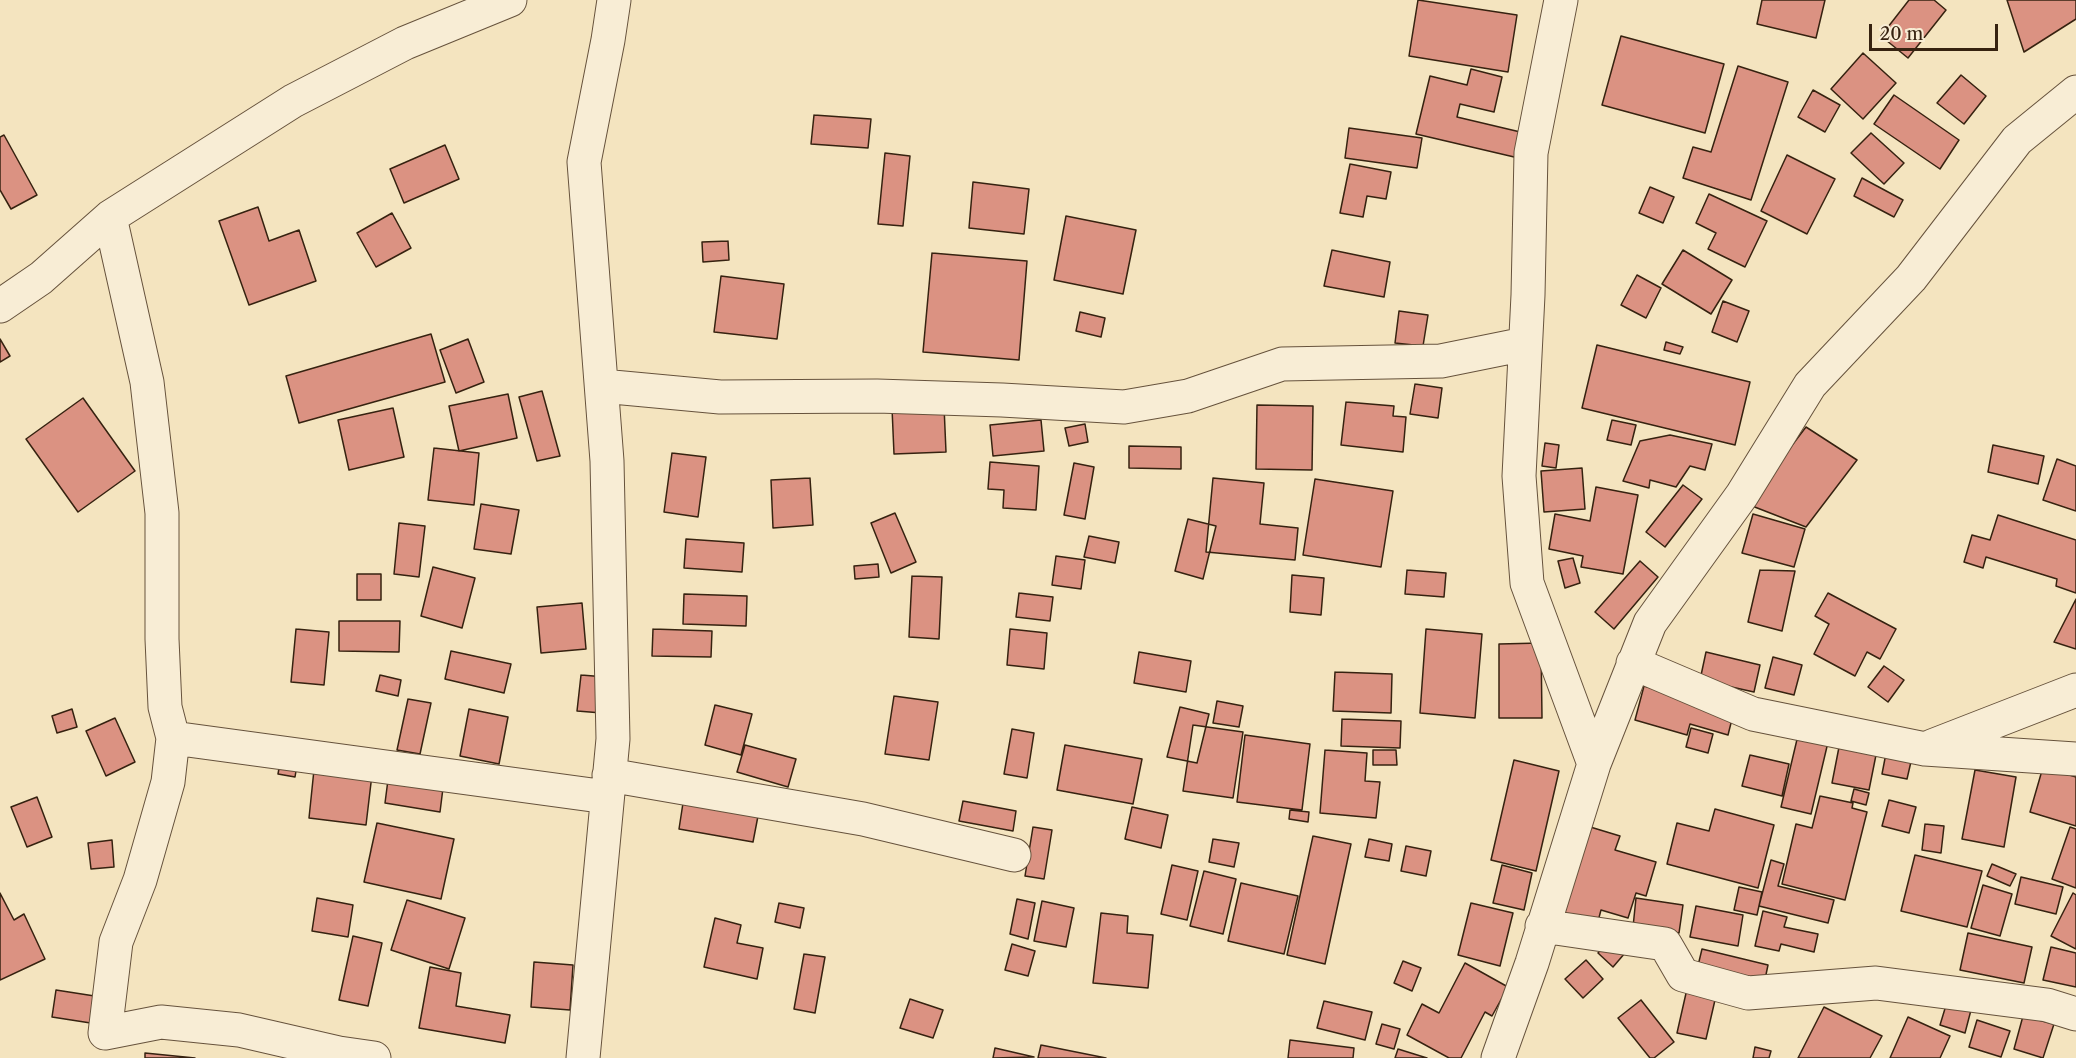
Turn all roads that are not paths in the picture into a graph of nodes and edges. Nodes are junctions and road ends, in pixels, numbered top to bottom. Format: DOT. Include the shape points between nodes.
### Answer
graph roads {
  1 [pos="510,0"];
  2 [pos="614,0"];
  3 [pos="1562,0"];
  4 [pos="2076,92"];
  5 [pos="110,217"];
  6 [pos="0,306"];
  7 [pos="1525,344"];
  8 [pos="602,386"];
  9 [pos="1633,663"];
  10 [pos="2076,690"];
  11 [pos="173,738"];
  12 [pos="1925,749"];
  13 [pos="2076,759"];
  14 [pos="1594,764"];
  15 [pos="608,786"];
  16 [pos="1014,855"];
  17 [pos="1542,926"];
  18 [pos="2076,1014"];
  19 [pos="105,1045"];
  20 [pos="374,1058"];
  21 [pos="583,1058"];
  22 [pos="1498,1058"];
  1 -- 5 [label="street" via="405,43 293,101"];
  2 -- 8 [label="street" via="584,162"];
  3 -- 7 [label="street" via="1531,153"];
  4 -- 9 [label="street" via="2017,140 1911,278 1810,385 1743,495 1650,623"];
  5 -- 6 [label="street" via="41,278"];
  5 -- 11 [label="street" via="147,382 162,513 165,707"];
  7 -- 8 [label="street" via="1441,361 1282,364 1188,396 1124,407 877,396 720,397"];
  7 -- 14 [label="street" via="1519,476 1527,583"];
  8 -- 15 [label="street" via="612,634 613,739"];
  9 -- 12 [label="street" via="1753,714"];
  9 -- 14 [label="street"];
  10 -- 12 [label="street"];
  11 -- 15 [label="street"];
  11 -- 19 [label="street" via="165,793 140,880 116,942"];
  12 -- 13 [label="street"];
  14 -- 17 [label="street"];
  15 -- 16 [label="street" via="863,819"];
  15 -- 21 [label="street"];
  17 -- 18 [label="street" via="1665,944 1683,975 1748,993 1876,982 2047,1005"];
  17 -- 22 [label="street"];
  19 -- 20 [label="street" via="161,1022 239,1030"];
}
